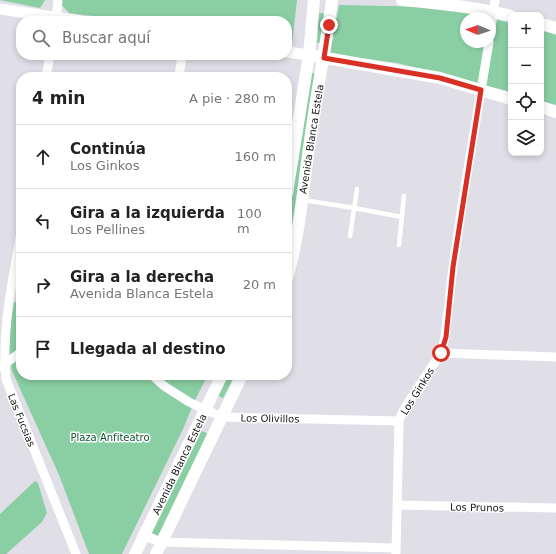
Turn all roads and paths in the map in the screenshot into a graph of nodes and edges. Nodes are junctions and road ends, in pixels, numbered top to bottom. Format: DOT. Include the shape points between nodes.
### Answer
graph roads {
  1 [pos="58,0"];
  2 [pos="314,0"];
  3 [pos="332,0"];
  4 [pos="408,0"];
  5 [pos="495,6"];
  6 [pos="0,9"];
  7 [pos="508,14"];
  8 [pos="39,16"];
  9 [pos="56,16"];
  10 [pos="544,25"];
  11 [pos="556,28"];
  12 [pos="488,48"];
  13 [pos="292,53"];
  14 [pos="308,55"];
  15 [pos="324,58"];
  16 [pos="49,60"];
  17 [pos="181,60"];
  18 [pos="47,72"];
  19 [pos="180,72"];
  20 [pos="481,90"];
  21 [pos="508,98"];
  22 [pos="544,108"];
  23 [pos="556,112"];
  24 [pos="292,160"];
  25 [pos="357,189"];
  26 [pos="404,196"];
  27 [pos="301,200"];
  28 [pos="354,208"];
  29 [pos="402,217"];
  30 [pos="350,236"];
  31 [pos="399,245"];
  32 [pos="292,257"];
  33 [pos="16,261"];
  34 [pos="441,353"];
  35 [pos="16,356"];
  36 [pos="556,358"];
  37 [pos="2,366"];
  38 [pos="157,380"];
  39 [pos="220,380"];
  40 [pos="240,380"];
  41 [pos="205,410"];
  42 [pos="222,417"];
  43 [pos="399,421"];
  44 [pos="397,505"];
  45 [pos="556,508"];
  46 [pos="144,536"];
  47 [pos="161,542"];
  48 [pos="396,551"];
  49 [pos="76,554"];
  50 [pos="135,554"];
  51 [pos="156,554"];
  1 -- 9 [label="street"];
  2 -- 14 [label="main road, Avenida Blanca Estela"];
  3 -- 15 [label="main road, Avenida Blanca Estela"];
  4 -- 5 [label="main road"];
  5 -- 7 [label="main road"];
  6 -- 8 [label="street"];
  10 -- 11 [label="main road"];
  12 -- 20 [label="street, Los Ginkos"];
  13 -- 14 [label="street"];
  14 -- 15 [label="main road"];
  14 -- 24 [label="main road, Avenida Blanca Estela"];
  15 -- 20 [label="main road" via="440,78"];
  15 -- 27 [label="main road, Avenida Blanca Estela"];
  16 -- 18 [label="street"];
  17 -- 19 [label="street"];
  20 -- 21 [label="main road"];
  20 -- 34 [label="street, Los Ginkos" via="457,237 446,337"];
  22 -- 23 [label="main road"];
  25 -- 28 [label="lane"];
  26 -- 29 [label="lane"];
  27 -- 28 [label="lane"];
  27 -- 32 [label="main road, Avenida Blanca Estela"];
  28 -- 29 [label="lane"];
  28 -- 30 [label="lane"];
  29 -- 31 [label="lane"];
  33 -- 37 [label="street, Las Fucsias"];
  34 -- 36 [label="street"];
  34 -- 43 [label="street, Los Ginkos"];
  35 -- 37 [label="street"];
  37 -- 49 [label="street, Las Fucsias"];
  38 -- 41 [label="street, Los Olivillos"];
  39 -- 41 [label="main road, Avenida Blanca Estela"];
  40 -- 42 [label="main road, Avenida Blanca Estela"];
  41 -- 42 [label="street, Los Olivillos"];
  41 -- 46 [label="main road, Avenida Blanca Estela"];
  42 -- 43 [label="street, Los Olivillos"];
  42 -- 47 [label="main road, Avenida Blanca Estela"];
  43 -- 44 [label="street, Los Ginkos"];
  44 -- 45 [label="street, Los Prunos"];
  44 -- 48 [label="street, Los Ginkos"];
  46 -- 47 [label="street"];
  46 -- 50 [label="main road, Avenida Blanca Estela"];
  47 -- 48 [label="street"];
  47 -- 51 [label="main road, Avenida Blanca Estela"];
}
